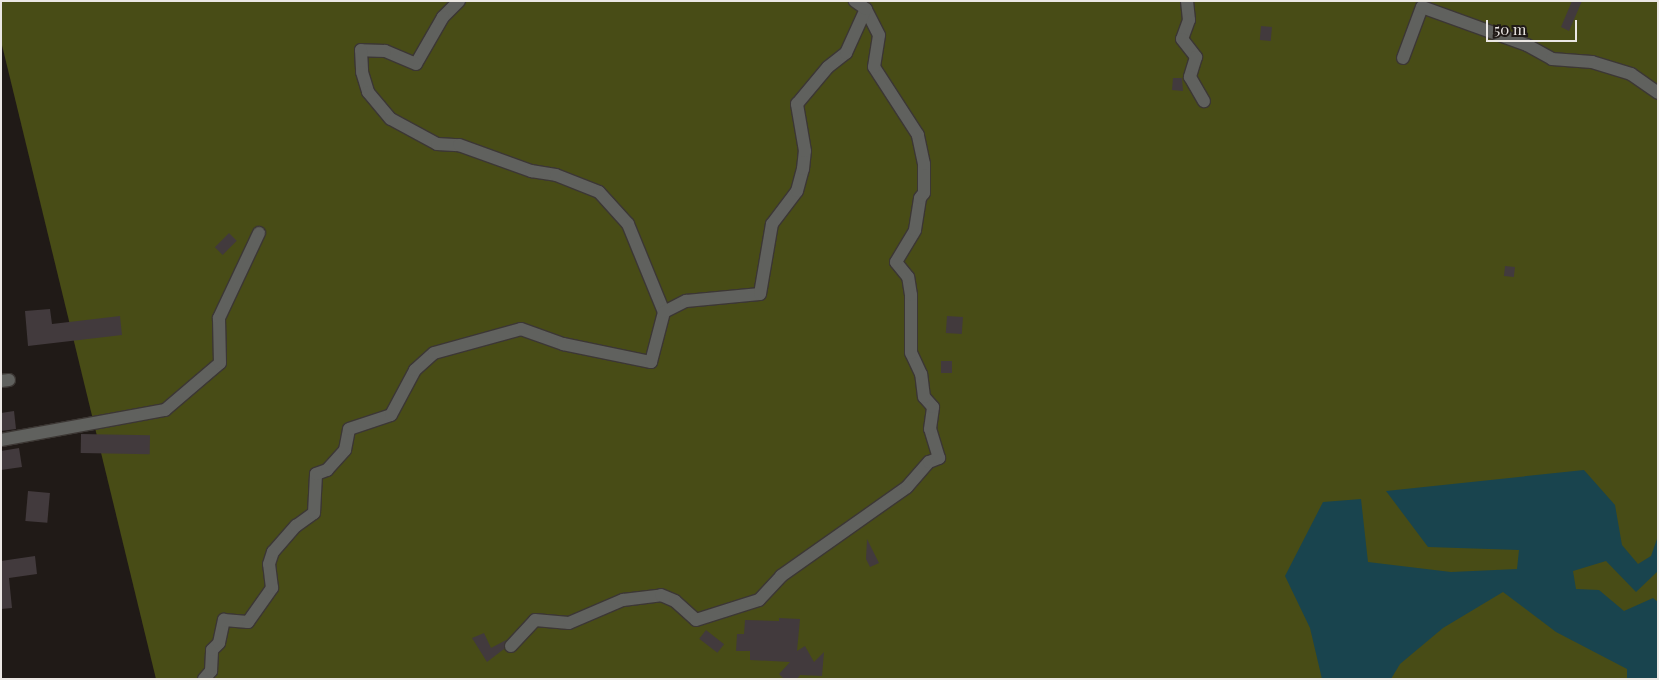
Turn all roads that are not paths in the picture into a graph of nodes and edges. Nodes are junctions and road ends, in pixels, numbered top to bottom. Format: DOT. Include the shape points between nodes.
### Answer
graph roads {
  1 [pos="459,1"];
  2 [pos="855,1"];
  3 [pos="1187,1"];
  4 [pos="1423,4"];
  5 [pos="866,9"];
  6 [pos="1403,58"];
  7 [pos="1658,93"];
  8 [pos="1204,101"];
  9 [pos="259,233"];
  10 [pos="664,312"];
  11 [pos="1,440"];
  12 [pos="511,646"];
  13 [pos="204,679"];
  1 -- 10 [label="street" via="443,17 416,64 385,51 361,50 362,72 368,92 391,119 437,144 459,145 531,171 556,174 598,192 628,224"];
  2 -- 5 [label="street"];
  3 -- 8 [label="street" via="1188,20 1182,40 1196,57 1190,77"];
  4 -- 6 [label="street"];
  4 -- 7 [label="street" via="1527,45 1552,59 1592,62 1631,74"];
  5 -- 10 [label="street" via="846,53 828,67 797,104 805,151 803,169 797,192 772,224 760,294 686,301"];
  5 -- 12 [label="street" via="879,35 874,67 918,135 924,164 924,193 920,198 915,230 896,262 908,277 910,353 921,374 924,397 933,407 930,429 938,458 929,462 907,487 781,576 759,600 696,620 675,601 661,595 623,600 569,623 535,620"];
  9 -- 11 [label="street" via="219,318 220,363 165,410"];
  10 -- 13 [label="street" via="651,362 617,358 521,329 434,353 415,370 391,415 349,429 345,450 327,470 316,474 314,513 296,526 273,552 269,564 272,588 248,622 224,620 219,643 212,650 211,671"];
}
